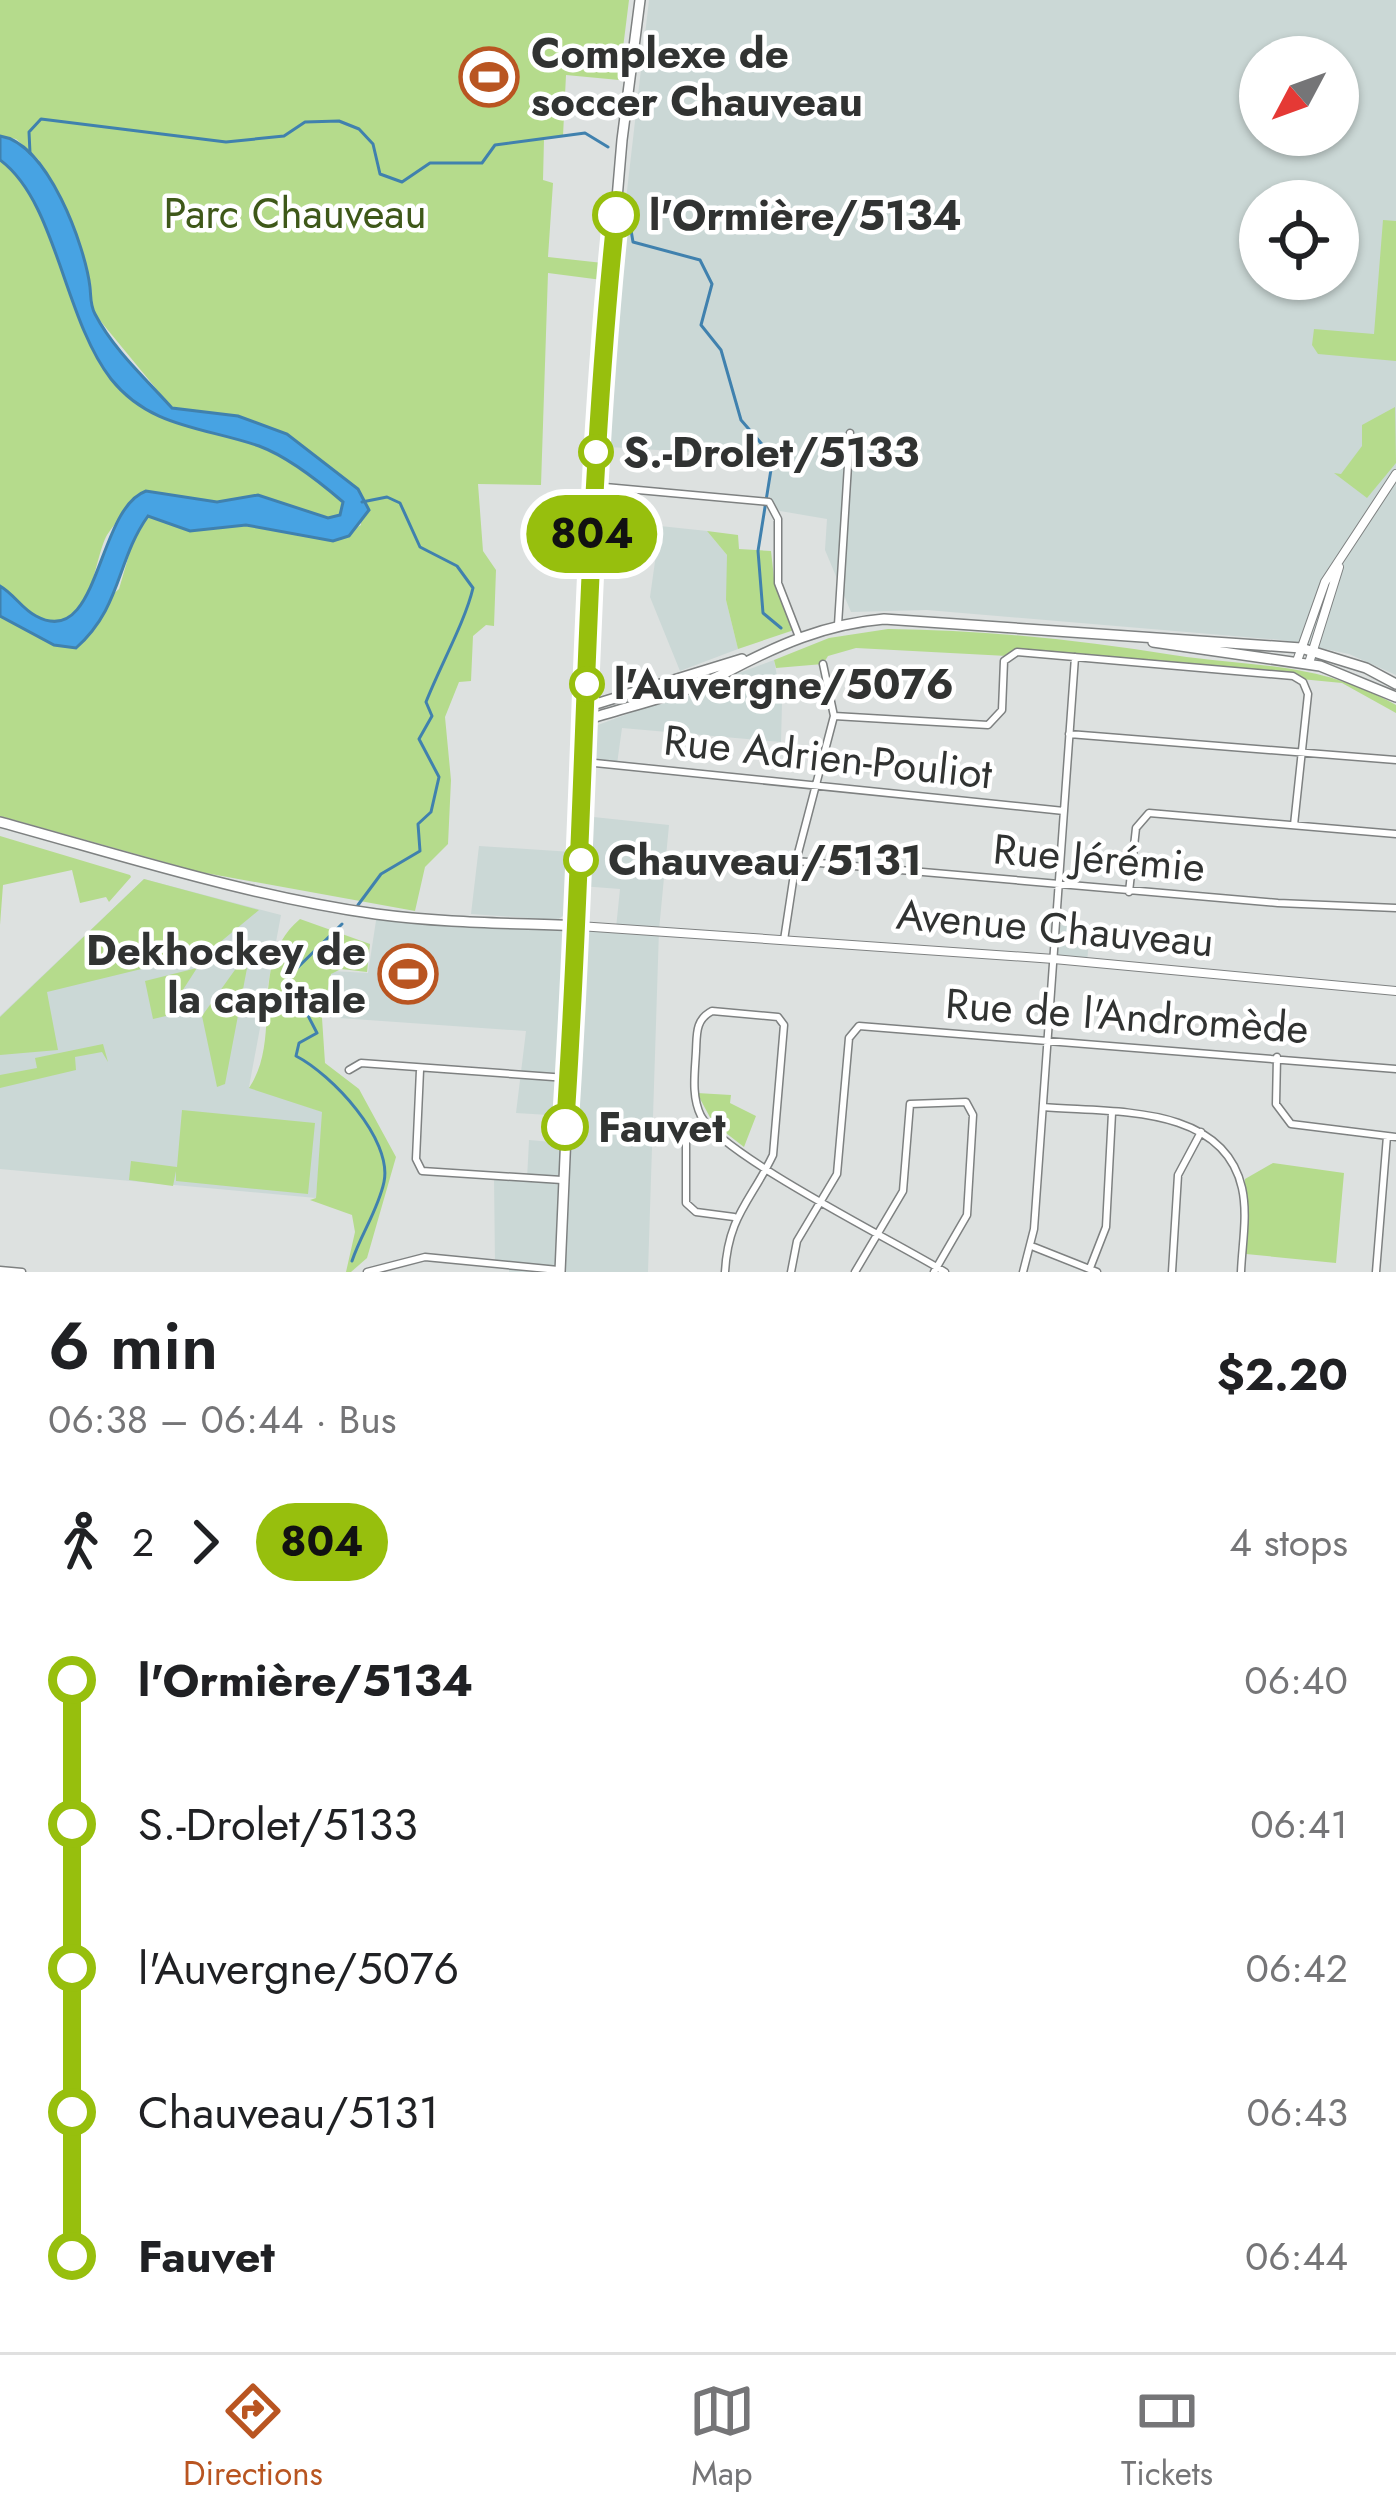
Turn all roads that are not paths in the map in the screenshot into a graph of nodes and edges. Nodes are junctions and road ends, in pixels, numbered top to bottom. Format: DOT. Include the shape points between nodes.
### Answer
graph roads {
  1 [pos="640,0"];
  2 [pos="850,433"];
  3 [pos="1396,473"];
  4 [pos="594,486"];
  5 [pos="838,625"];
  6 [pos="799,637"];
  7 [pos="1136,638"];
  8 [pos="1306,650"];
  9 [pos="1075,657"];
  10 [pos="1303,662"];
  11 [pos="823,664"];
  12 [pos="1396,684"];
  13 [pos="1396,698"];
  14 [pos="586,714"];
  15 [pos="834,716"];
  16 [pos="1070,734"];
  17 [pos="1301,752"];
  18 [pos="1396,760"];
  19 [pos="585,762"];
  20 [pos="814,788"];
  21 [pos="1064,811"];
  22 [pos="0,821"];
  23 [pos="1294,825"];
  24 [pos="1396,834"];
  25 [pos="796,861"];
  26 [pos="1059,885"];
  27 [pos="1129,892"];
  28 [pos="1396,908"];
  29 [pos="579,926"];
  30 [pos="784,940"];
  31 [pos="1054,959"];
  32 [pos="1396,992"];
  33 [pos="1047,1040"];
  34 [pos="1276,1057"];
  35 [pos="1396,1069"];
  36 [pos="349,1070"];
  37 [pos="420,1070"];
  38 [pos="567,1078"];
  39 [pos="1042,1107"];
  40 [pos="1112,1113"];
  41 [pos="705,1122"];
  42 [pos="1201,1132"];
  43 [pos="1391,1137"];
  44 [pos="767,1168"];
  45 [pos="562,1180"];
  46 [pos="822,1200"];
  47 [pos="734,1217"];
  48 [pos="878,1234"];
  49 [pos="1032,1246"];
  50 [pos="0,1270"];
  51 [pos="939,1270"];
  52 [pos="1094,1270"];
  53 [pos="22,1272"];
  54 [pos="368,1272"];
  55 [pos="561,1272"];
  56 [pos="724,1272"];
  57 [pos="790,1272"];
  58 [pos="855,1272"];
  59 [pos="1023,1272"];
  60 [pos="1172,1272"];
  61 [pos="1241,1272"];
  62 [pos="1376,1272"];
  1 -- 4 [label="main road"];
  2 -- 5 [label="street"];
  3 -- 8 [label="street" via="1349,544"];
  4 -- 6 [label="street" via="765,500 778,519 778,583"];
  4 -- 14 [label="main road"];
  5 -- 6 [label="main road"];
  5 -- 7 [label="main road" via="902,618"];
  6 -- 14 [label="main road" via="727,672"];
  7 -- 8 [label="main road"];
  7 -- 10 [label="main road"];
  8 -- 10 [label="street"];
  8 -- 12 [label="main road"];
  9 -- 15 [label="street" via="1007,656 1001,710 988,725"];
  9 -- 16 [label="street"];
  9 -- 17 [label="street" via="1293,676 1307,694"];
  10 -- 13 [label="main road"];
  11 -- 15 [label="street"];
  14 -- 19 [label="main road"];
  15 -- 20 [label="street"];
  16 -- 17 [label="street"];
  16 -- 21 [label="street"];
  17 -- 18 [label="street"];
  17 -- 23 [label="street"];
  19 -- 20 [label="street, Rue Adrien-Pouliot"];
  19 -- 29 [label="main road"];
  20 -- 21 [label="street, Rue Adrien-Pouliot"];
  20 -- 25 [label="street"];
  21 -- 26 [label="street"];
  22 -- 29 [label="main road, Avenue Chauveau" via="337,907"];
  23 -- 24 [label="street"];
  23 -- 27 [label="street" via="1149,814 1136,827"];
  25 -- 26 [label="street, Rue Jérémie"];
  25 -- 30 [label="street"];
  26 -- 27 [label="street, Rue Jérémie"];
  26 -- 31 [label="street"];
  27 -- 28 [label="street, Rue Jérémie"];
  29 -- 30 [label="street, Avenue Chauveau"];
  29 -- 38 [label="main road"];
  30 -- 31 [label="street, Avenue Chauveau"];
  31 -- 32 [label="street, Avenue Chauveau"];
  31 -- 33 [label="street"];
  33 -- 34 [label="street, Rue de l'Andromède"];
  33 -- 39 [label="street"];
  33 -- 46 [label="street, Rue de l'Andromède" via="854,1030 840,1162"];
  34 -- 35 [label="street, Rue de l'Andromède"];
  34 -- 43 [label="street" via="1276,1104 1291,1124"];
  36 -- 37 [label="street" via="361,1063"];
  37 -- 38 [label="street"];
  37 -- 45 [label="street" via="422,1171"];
  38 -- 45 [label="main road"];
  39 -- 40 [label="street"];
  39 -- 49 [label="street"];
  40 -- 42 [label="street" via="1169,1119"];
  40 -- 52 [label="street" via="1106,1227"];
  41 -- 44 [label="street"];
  41 -- 44 [label="street" via="694,1084 700,1020 712,1011 778,1017 780,1092"];
  41 -- 47 [label="street" via="686,1139 686,1203"];
  42 -- 60 [label="street" via="1178,1174"];
  42 -- 61 [label="street" via="1241,1182"];
  43 -- 62 [label="street"];
  44 -- 46 [label="street"];
  44 -- 47 [label="street"];
  45 -- 55 [label="main road"];
  46 -- 48 [label="street"];
  46 -- 57 [label="street" via="797,1240"];
  47 -- 56 [label="street"];
  48 -- 51 [label="street"];
  48 -- 51 [label="street" via="903,1191 910,1104 966,1102 974,1115 967,1215"];
  48 -- 58 [label="street"];
  49 -- 52 [label="street"];
  49 -- 59 [label="street"];
  50 -- 53 [label="street"];
  54 -- 55 [label="street" via="425,1257"];
}
